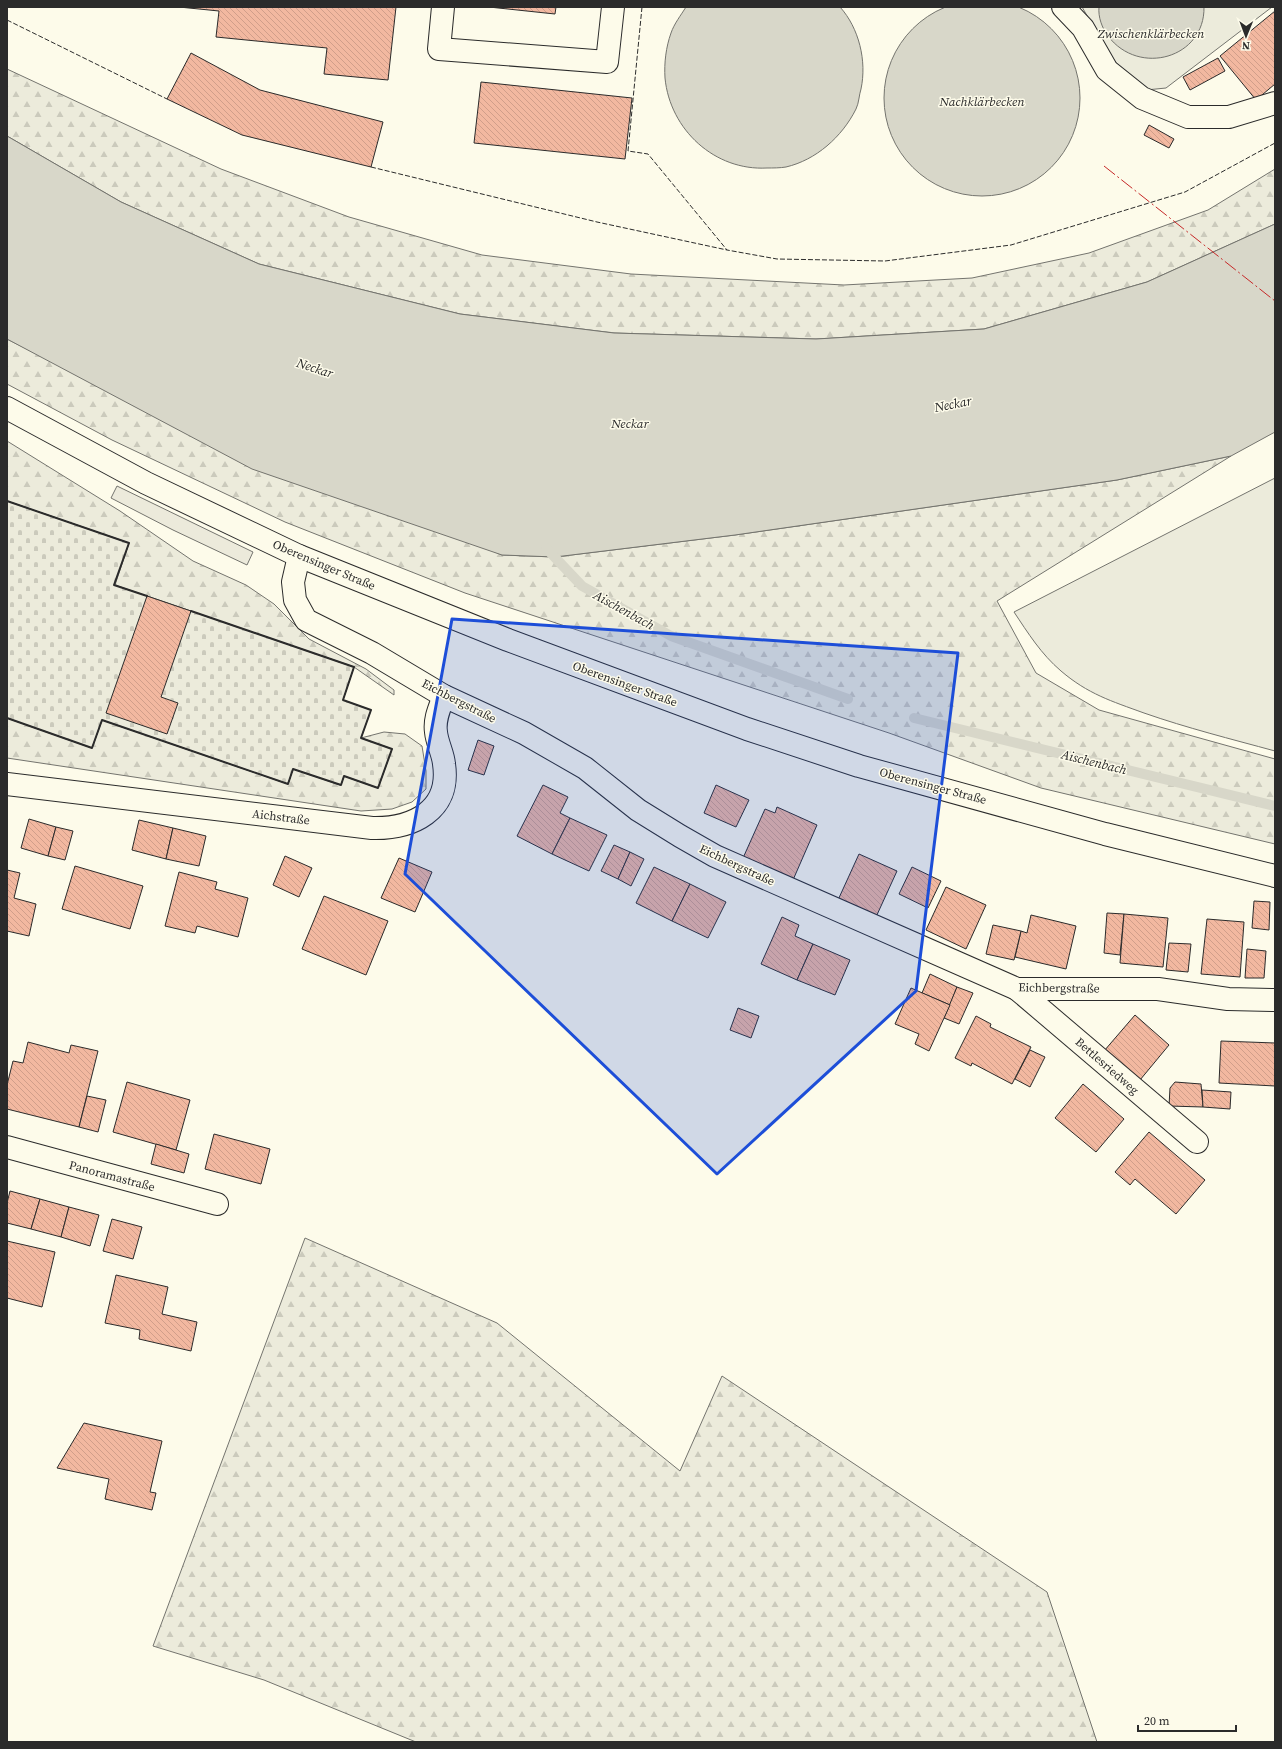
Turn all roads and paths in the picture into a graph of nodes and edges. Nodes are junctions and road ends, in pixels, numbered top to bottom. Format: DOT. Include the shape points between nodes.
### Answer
graph roads {
  1 [pos="443,7"];
  2 [pos="613,7"];
  3 [pos="1063,7"];
  4 [pos="1275,103"];
  5 [pos="7,408"];
  6 [pos="299,556"];
  7 [pos="444,696"];
  8 [pos="7,784"];
  9 [pos="1275,876"];
  10 [pos="1017,989"];
  11 [pos="1275,1000"];
  12 [pos="1197,1142"];
  13 [pos="7,1147"];
  14 [pos="217,1204"];
  1 -- 2 [label="street" via="439,48 607,62"];
  3 -- 4 [label="street" via="1082,28 1107,70 1142,98 1188,117 1229,117"];
  5 -- 6 [label="street, Oberensinger Straße" via="146,483"];
  6 -- 7 [label="street, Eichbergstraße" via="293,582 295,600 306,620 372,653"];
  6 -- 9 [label="street, Oberensinger Straße" via="508,640 652,694 859,766 1105,834"];
  7 -- 8 [label="street, Aichstraße" via="437,716 436,731 444,763 442,794 428,814 390,828"];
  7 -- 10 [label="street, Eichbergstraße" via="524,733 585,768 638,810 715,856"];
  10 -- 11 [label="street, Eichbergstraße" via="1158,989 1228,998"];
  10 -- 12 [label="street, Bettlesriedweg"];
  13 -- 14 [label="street, Panoramastraße"];
}
